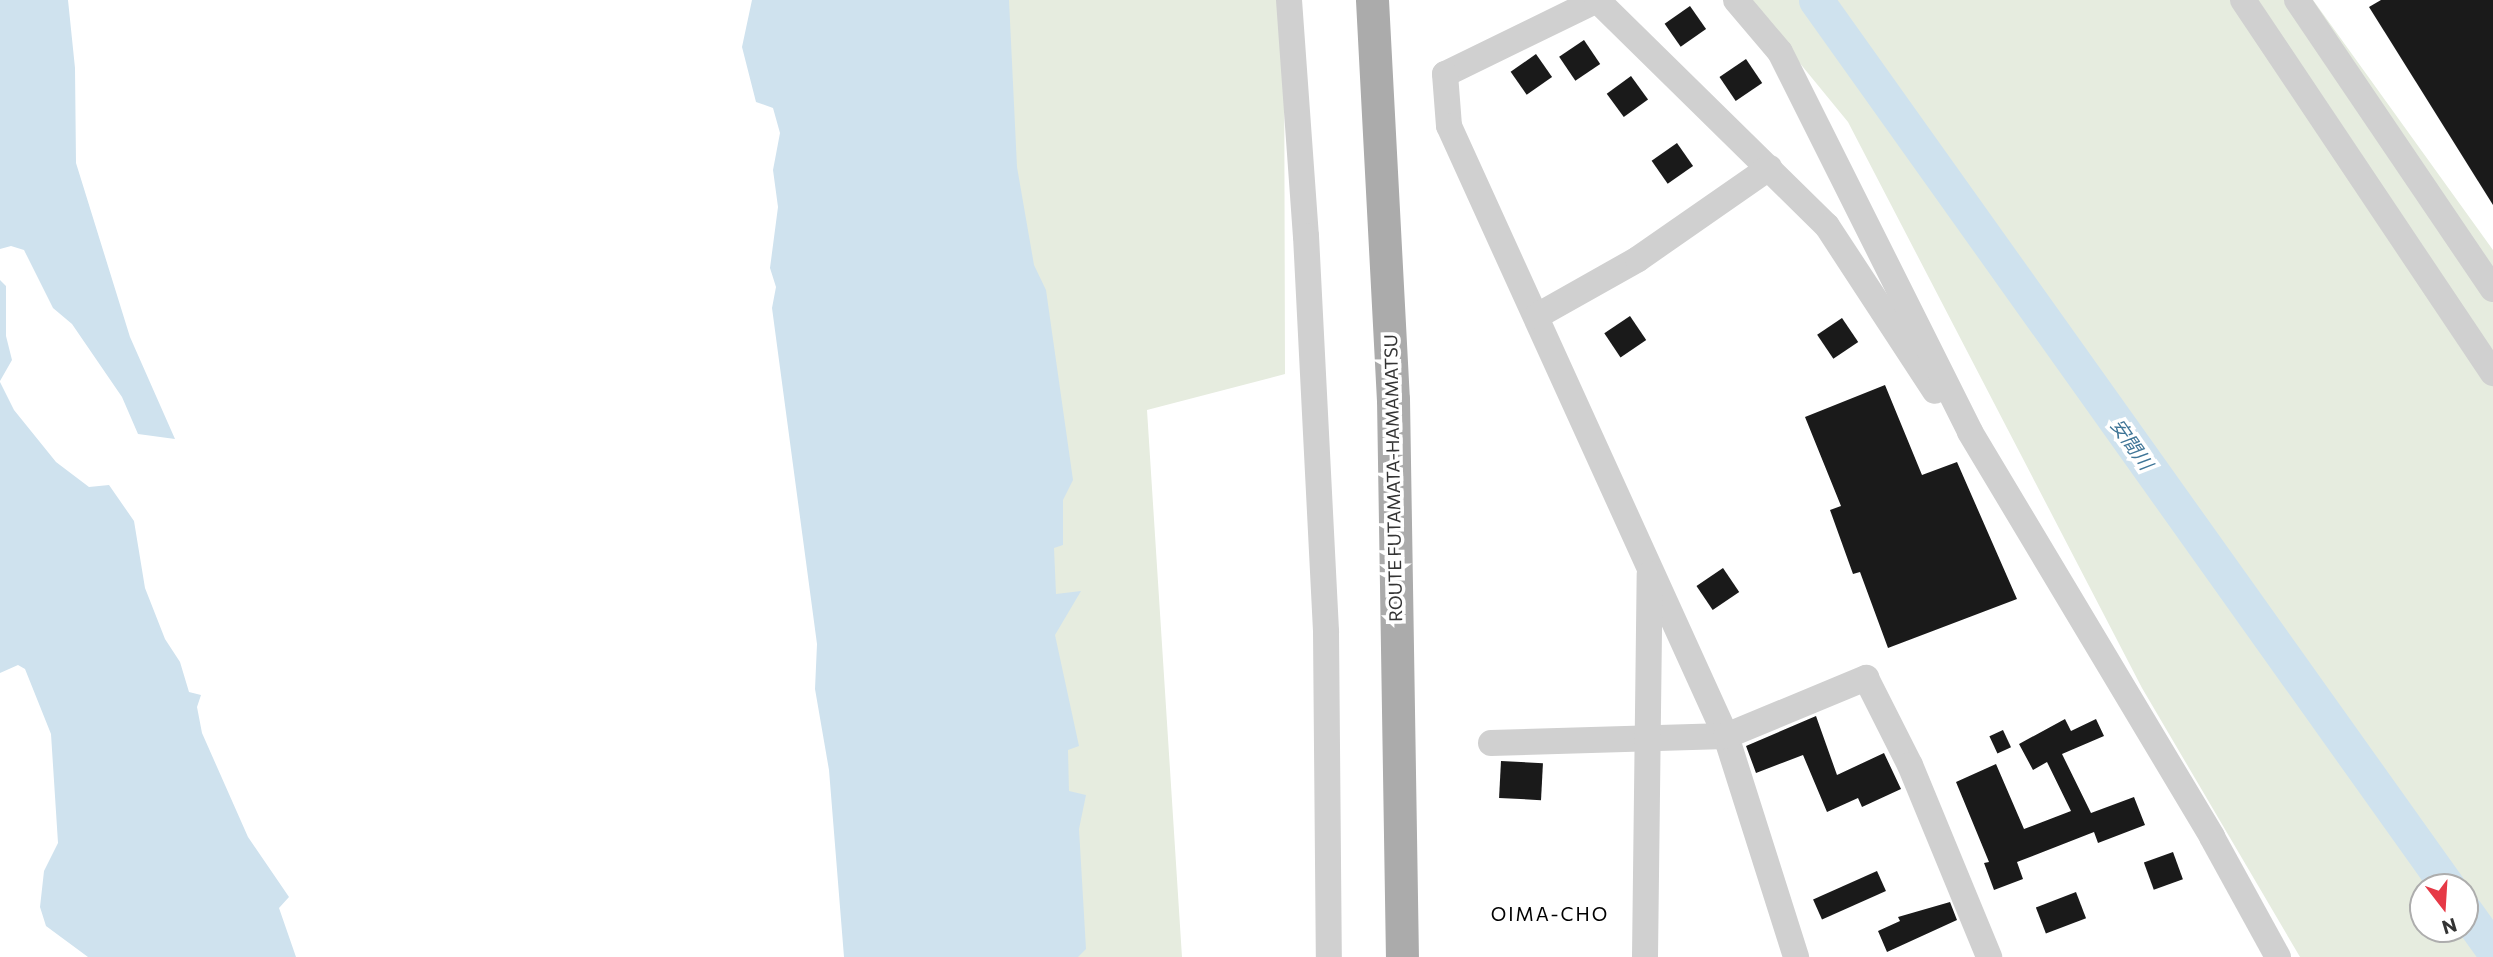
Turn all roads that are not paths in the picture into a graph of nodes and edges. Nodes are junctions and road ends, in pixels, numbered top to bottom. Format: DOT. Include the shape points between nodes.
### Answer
graph roads {
  1 [pos="1289,0"];
  2 [pos="1372,0"];
  3 [pos="1597,0"];
  4 [pos="1736,0"];
  5 [pos="2243,0"];
  6 [pos="2297,0"];
  7 [pos="1769,168"];
  8 [pos="2493,289"];
  9 [pos="1537,316"];
  10 [pos="2493,373"];
  11 [pos="1991,468"];
  12 [pos="1650,569"];
  13 [pos="1726,736"];
  14 [pos="1645,737"];
  15 [pos="1491,743"];
  16 [pos="1329,957"];
  17 [pos="1402,957"];
  18 [pos="1645,957"];
  19 [pos="1796,957"];
  20 [pos="1989,957"];
  21 [pos="2278,957"];
  1 -- 16 [label="street" via="1307,236 1325,618"];
  2 -- 17 [label="main road, ROUTE FUTAMATA-HAMAMATSU" via="1393,400"];
  3 -- 7 [label="street"];
  3 -- 9 [label="street" via="1445,74 1449,126"];
  4 -- 11 [label="street" via="1780,52"];
  5 -- 10 [label="street"];
  6 -- 8 [label="street"];
  7 -- 9 [label="street" via="1638,259"];
  7 -- 11 [label="street" via="1827,226 1970,445"];
  9 -- 12 [label="street"];
  11 -- 21 [label="street" via="2212,837"];
  12 -- 13 [label="street"];
  12 -- 14 [label="street"];
  13 -- 14 [label="street"];
  13 -- 19 [label="street"];
  13 -- 20 [label="street" via="1866,678 1909,765"];
  14 -- 15 [label="street"];
  14 -- 18 [label="street"];
}
